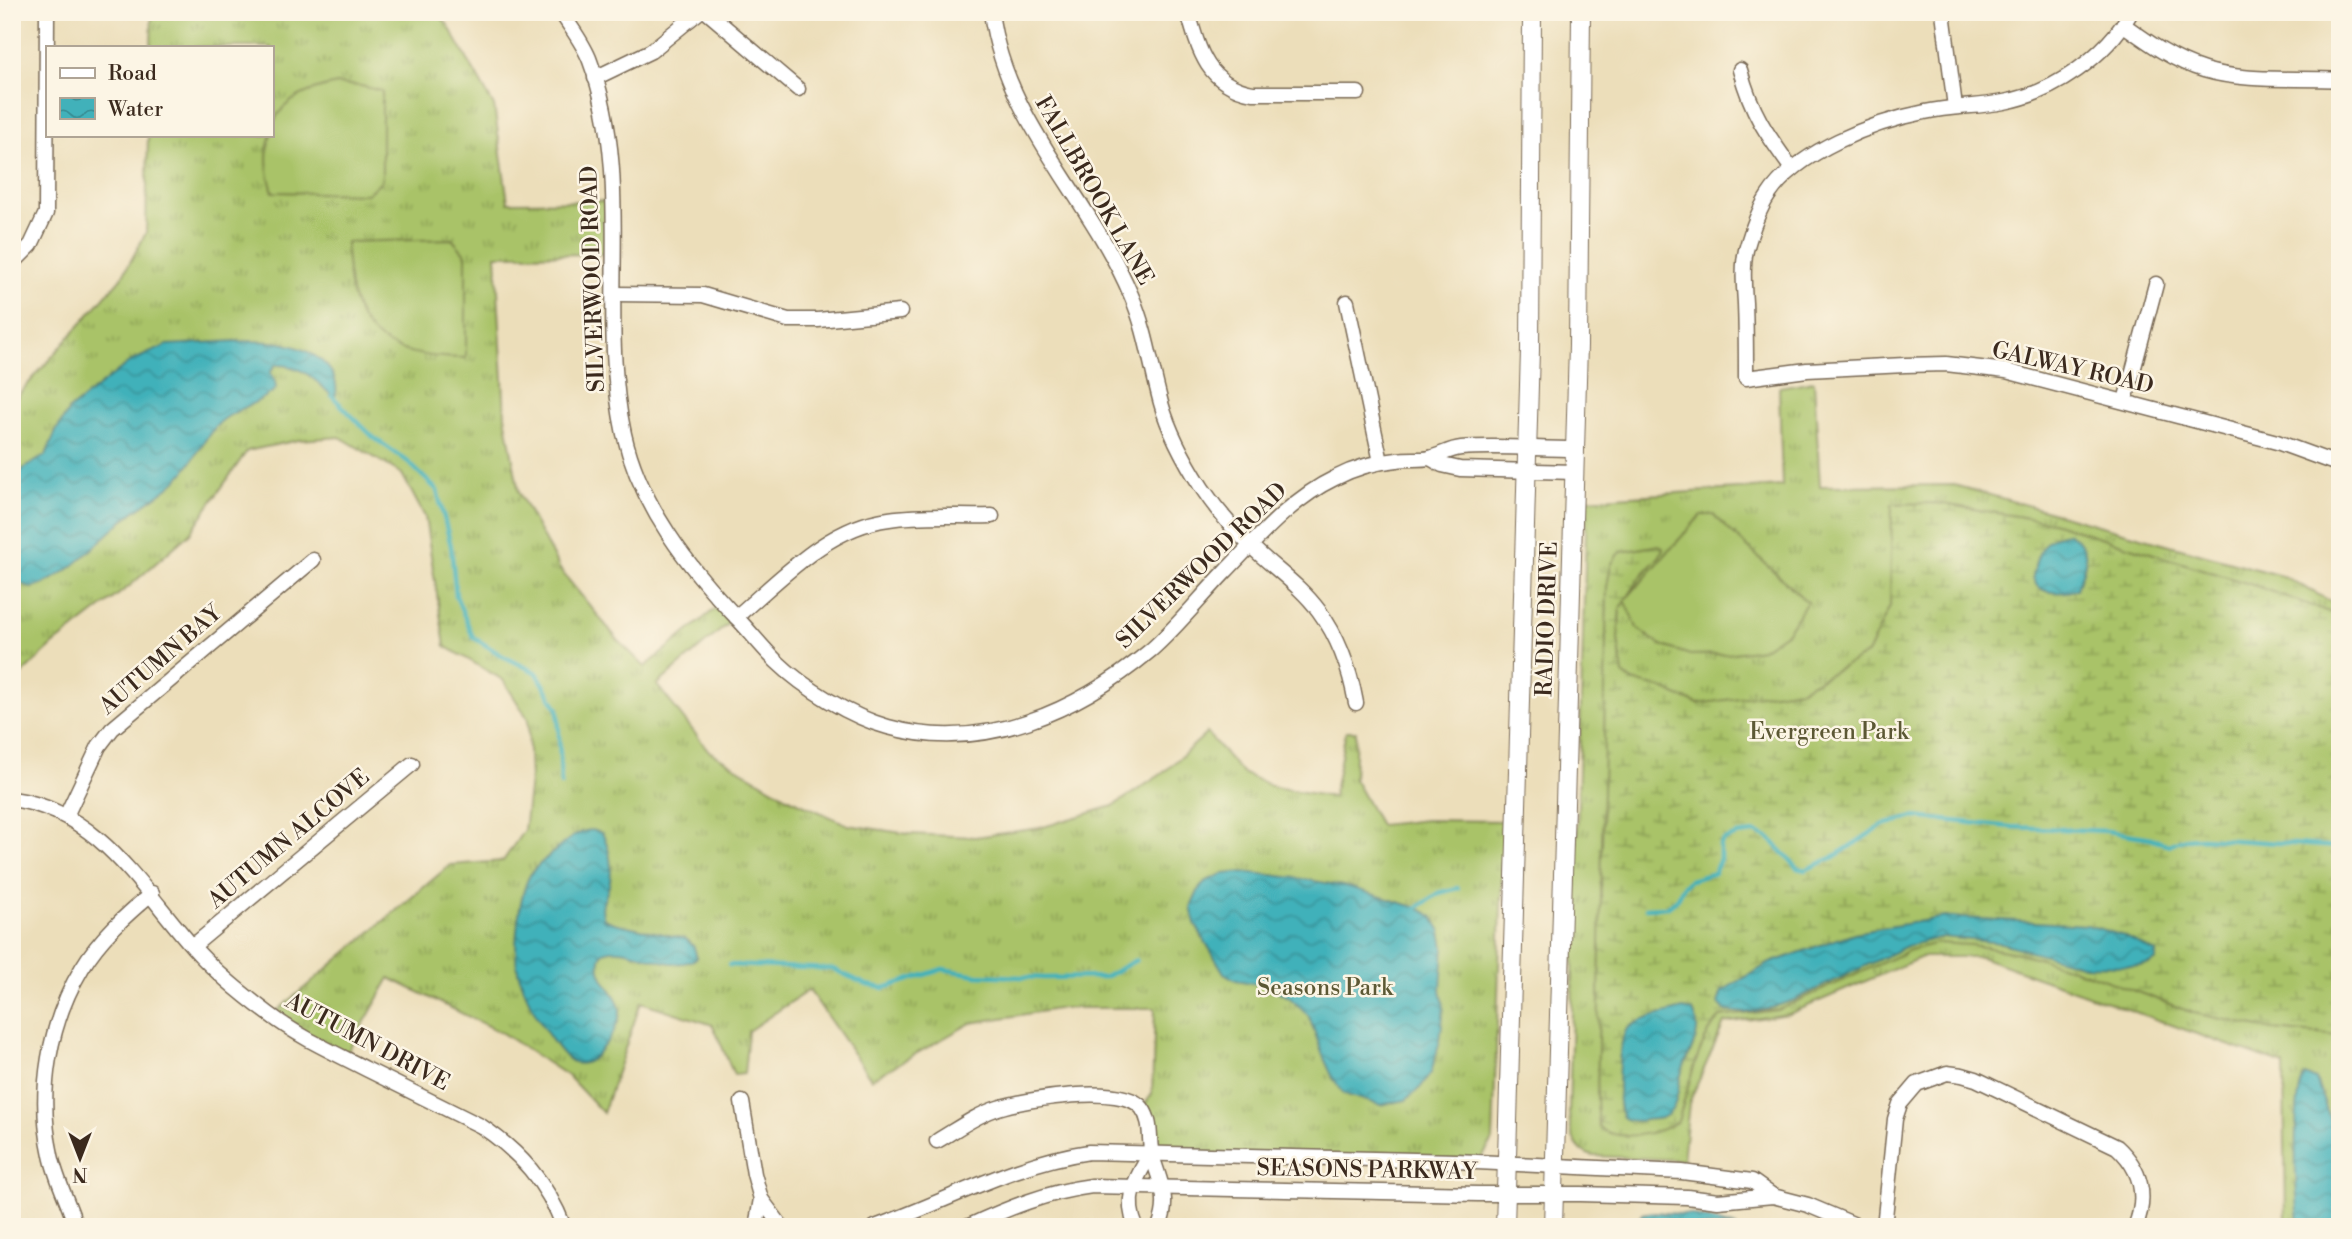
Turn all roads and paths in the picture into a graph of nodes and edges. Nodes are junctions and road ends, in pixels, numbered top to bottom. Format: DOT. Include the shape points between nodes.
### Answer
graph roads {
  1 [pos="47,12"];
  2 [pos="561,12"];
  3 [pos="699,12"];
  4 [pos="707,12"];
  5 [pos="991,12"];
  6 [pos="1188,12"];
  7 [pos="1532,12"];
  8 [pos="1581,12"];
  9 [pos="1943,12"];
  10 [pos="2127,19"];
  11 [pos="47,46"];
  12 [pos="1740,70"];
  13 [pos="595,78"];
  14 [pos="2340,80"];
  15 [pos="798,89"];
  16 [pos="1358,93"];
  17 [pos="1955,107"];
  18 [pos="46,136"];
  19 [pos="1792,169"];
  20 [pos="12,264"];
  21 [pos="2156,284"];
  22 [pos="614,294"];
  23 [pos="1347,302"];
  24 [pos="900,312"];
  25 [pos="2125,401"];
  26 [pos="1527,449"];
  27 [pos="1575,449"];
  28 [pos="1430,458"];
  29 [pos="1381,462"];
  30 [pos="2340,465"];
  31 [pos="1527,471"];
  32 [pos="1575,472"];
  33 [pos="992,516"];
  34 [pos="1251,546"];
  35 [pos="313,560"];
  36 [pos="736,617"];
  37 [pos="1356,703"];
  38 [pos="412,764"];
  39 [pos="12,799"];
  40 [pos="66,816"];
  41 [pos="152,893"];
  42 [pos="193,946"];
  43 [pos="742,1102"];
  44 [pos="937,1141"];
  45 [pos="1151,1153"];
  46 [pos="1507,1164"];
  47 [pos="1555,1167"];
  48 [pos="1132,1186"];
  49 [pos="1164,1187"];
  50 [pos="1506,1194"];
  51 [pos="1554,1194"];
  52 [pos="1773,1196"];
  53 [pos="761,1199"];
  54 [pos="75,1227"];
  55 [pos="564,1227"];
  56 [pos="756,1227"];
  57 [pos="782,1227"];
  58 [pos="875,1227"];
  59 [pos="967,1227"];
  60 [pos="1136,1227"];
  61 [pos="1159,1227"];
  62 [pos="1505,1227"];
  63 [pos="1553,1227"];
  64 [pos="1860,1227"];
  65 [pos="1884,1227"];
  66 [pos="2135,1227"];
  1 -- 11 [label="street"];
  2 -- 13 [label="street, SILVERWOOD ROAD" via="589,58"];
  3 -- 13 [label="street" via="651,51"];
  4 -- 15 [label="street"];
  5 -- 34 [label="street, FALLBROOK LANE" via="1003,66 1020,105 1132,298 1161,406 1179,447 1201,487"];
  6 -- 16 [label="street" via="1209,67 1220,81 1237,90"];
  7 -- 26 [label="main road, RADIO DRIVE"];
  8 -- 27 [label="main road, RADIO DRIVE"];
  9 -- 17 [label="street"];
  10 -- 14 [label="street" via="2173,57 2205,70 2250,78"];
  10 -- 17 [label="street" via="2087,62 2038,92 2005,102"];
  12 -- 19 [label="street" via="1758,121"];
  13 -- 22 [label="street, SILVERWOOD ROAD" via="606,113 611,156"];
  17 -- 19 [label="street" via="1858,133"];
  18 -- 20 [label="street" via="46,214 31,245"];
  19 -- 25 [label="street, GALWAY ROAD" via="1769,195 1745,252 1746,377 1946,364 2006,371"];
  21 -- 25 [label="street"];
  22 -- 24 [label="street" via="703,295 788,320"];
  22 -- 36 [label="street, SILVERWOOD ROAD" via="615,384 633,465 656,516"];
  23 -- 29 [label="street"];
  25 -- 30 [label="street, GALWAY ROAD" via="2277,442"];
  26 -- 27 [label="street, SILVERWOOD ROAD"];
  26 -- 28 [label="street, SILVERWOOD ROAD" via="1464,448"];
  26 -- 31 [label="main road, RADIO DRIVE"];
  27 -- 32 [label="main road, RADIO DRIVE"];
  28 -- 29 [label="street, SILVERWOOD ROAD"];
  28 -- 31 [label="street, SILVERWOOD ROAD" via="1460,469"];
  29 -- 34 [label="street, SILVERWOOD ROAD" via="1322,485"];
  31 -- 32 [label="street, SILVERWOOD ROAD"];
  31 -- 46 [label="main road, RADIO DRIVE"];
  32 -- 47 [label="main road, RADIO DRIVE"];
  33 -- 36 [label="street" via="886,519 863,525 816,549"];
  34 -- 36 [label="street, SILVERWOOD ROAD" via="1153,648 1092,694 1030,722 992,733 944,735 888,728 839,708 779,664"];
  34 -- 37 [label="street, FALLBROOK LANE" via="1319,611 1350,671"];
  35 -- 40 [label="street, AUTUMN BAY" via="112,729 99,746"];
  38 -- 42 [label="street, AUTUMN ALCOVE"];
  39 -- 40 [label="street, AUTUMN DRIVE"];
  40 -- 41 [label="street, AUTUMN DRIVE" via="100,838"];
  41 -- 42 [label="street, AUTUMN DRIVE"];
  41 -- 54 [label="street" via="126,915 83,966 68,995 49,1057 45,1093 51,1158"];
  42 -- 55 [label="street, AUTUMN DRIVE" via="244,995 304,1038 503,1140 539,1177"];
  43 -- 53 [label="street"];
  44 -- 45 [label="street" via="997,1108 1063,1096 1114,1096 1131,1098 1142,1108 1151,1133"];
  45 -- 46 [label="street, SEASONS PARKWAY"];
  45 -- 48 [label="street"];
  45 -- 49 [label="street"];
  45 -- 58 [label="street, SEASONS PARKWAY" via="1088,1152 1028,1165"];
  46 -- 47 [label="street, SEASONS PARKWAY"];
  46 -- 50 [label="main road, RADIO DRIVE"];
  47 -- 51 [label="main road, RADIO DRIVE"];
  47 -- 52 [label="street, SEASONS PARKWAY" via="1720,1175 1752,1181"];
  48 -- 49 [label="street, SEASONS PARKWAY"];
  48 -- 59 [label="street, SEASONS PARKWAY" via="1064,1190"];
  48 -- 60 [label="street"];
  49 -- 50 [label="street, SEASONS PARKWAY"];
  49 -- 61 [label="street"];
  50 -- 51 [label="street, SEASONS PARKWAY"];
  50 -- 62 [label="main road, RADIO DRIVE"];
  51 -- 52 [label="street, SEASONS PARKWAY" via="1718,1201"];
  51 -- 63 [label="main road, RADIO DRIVE"];
  52 -- 64 [label="street, SEASONS PARKWAY"];
  53 -- 56 [label="street"];
  53 -- 57 [label="street"];
  65 -- 66 [label="street" via="1900,1104 1917,1084 1947,1073 1976,1079 2117,1147 2131,1160 2142,1189"];
}
